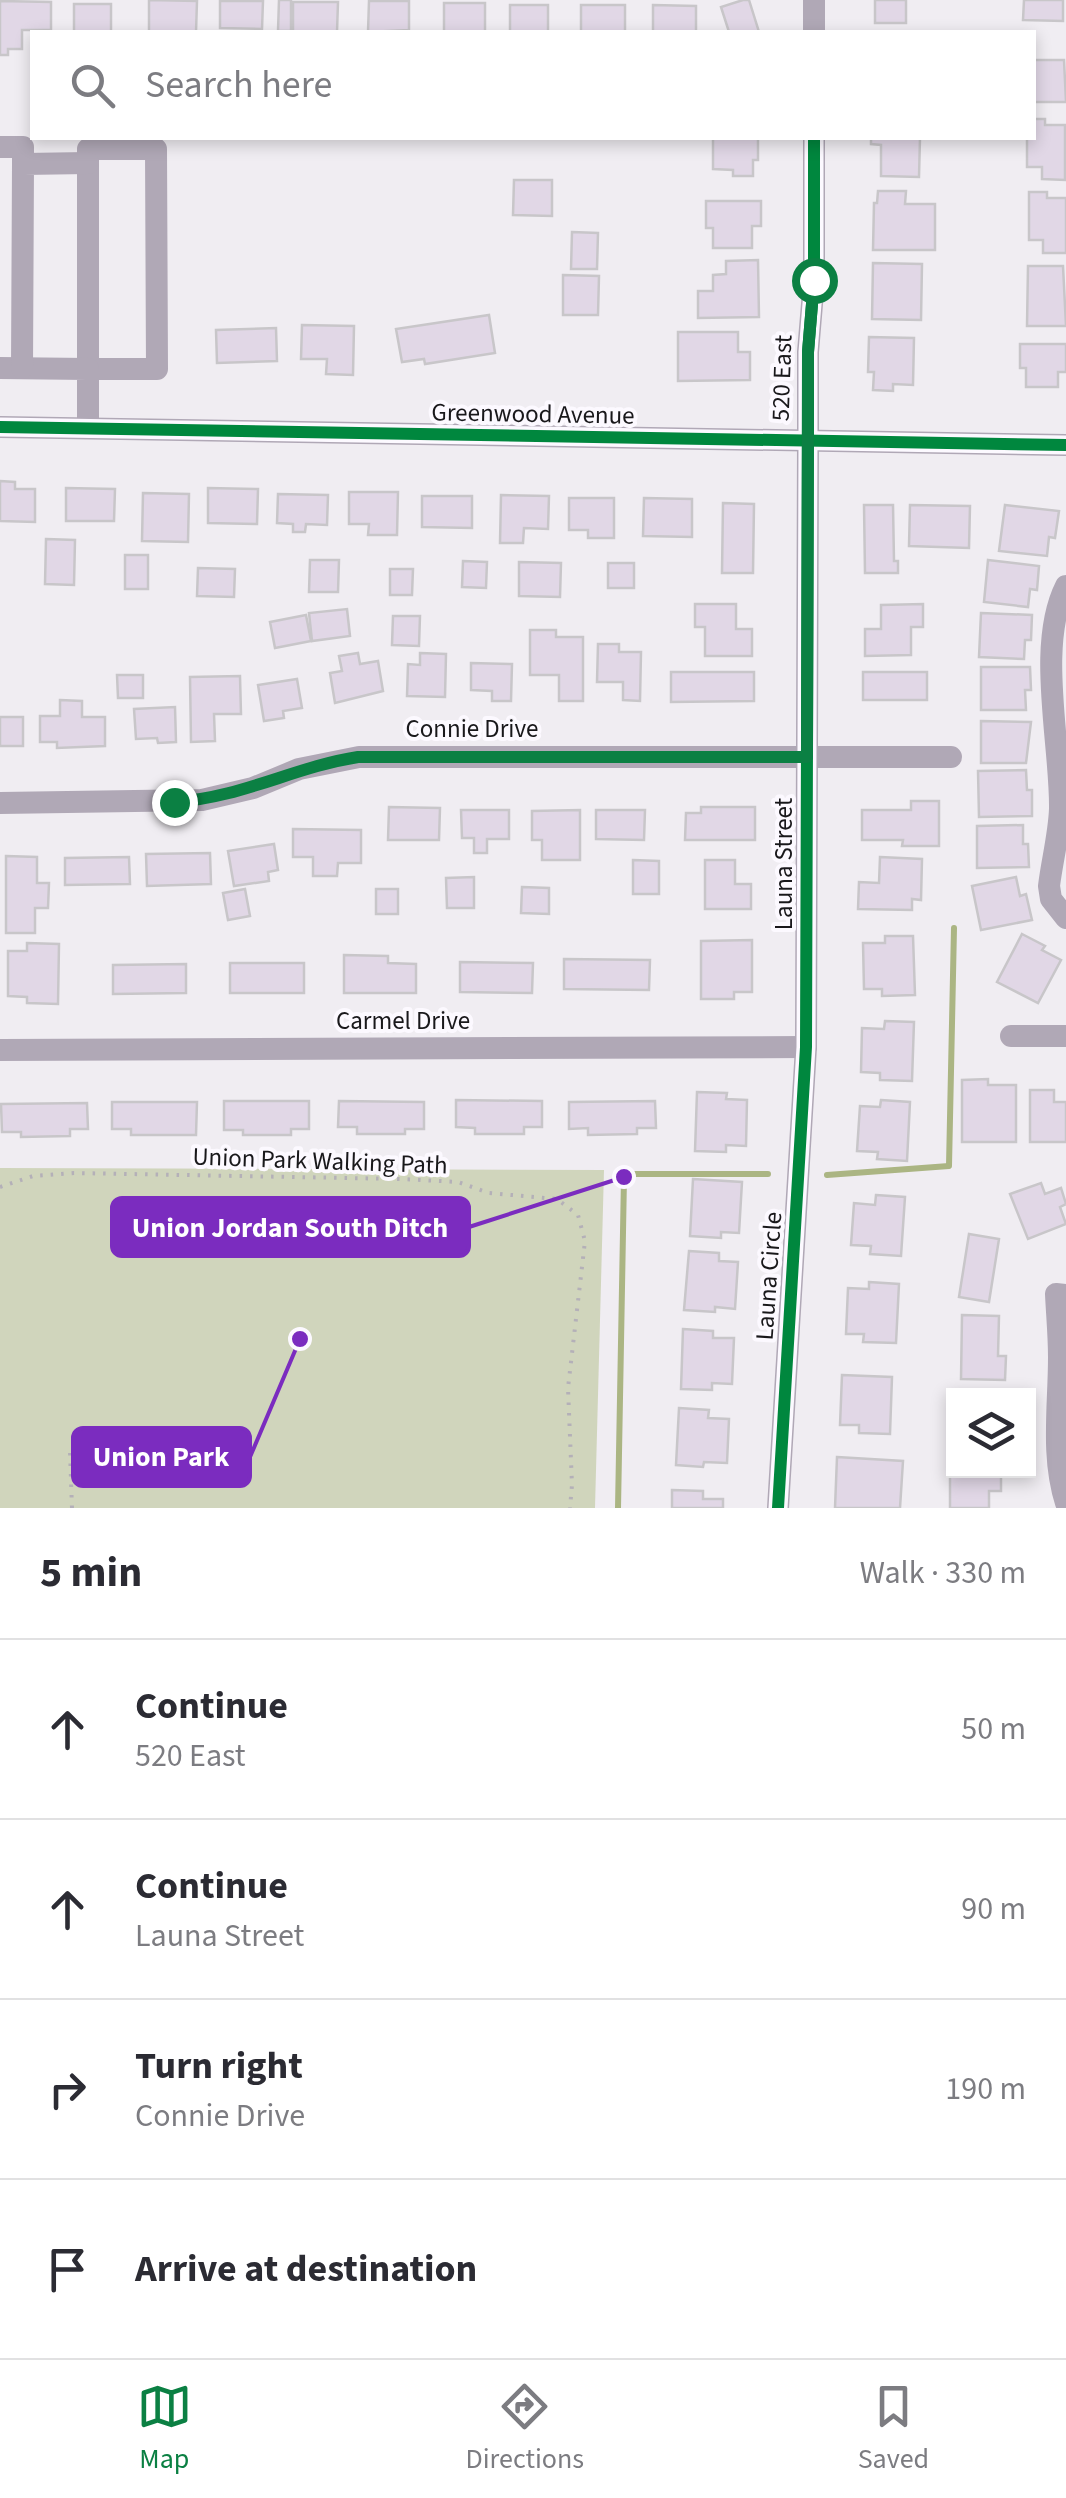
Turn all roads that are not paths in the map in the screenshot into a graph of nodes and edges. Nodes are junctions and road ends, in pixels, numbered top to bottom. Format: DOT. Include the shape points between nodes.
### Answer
graph roads {
  1 [pos="814,0"];
  2 [pos="814,30"];
  3 [pos="814,140"];
  4 [pos="0,147"];
  5 [pos="22,164"];
  6 [pos="88,164"];
  7 [pos="11,368"];
  8 [pos="88,369"];
  9 [pos="0,427"];
  10 [pos="88,428"];
  11 [pos="808,441"];
  12 [pos="1066,445"];
  13 [pos="1066,586"];
  14 [pos="807,757"];
  15 [pos="951,757"];
  16 [pos="0,803"];
  17 [pos="1062,914"];
  18 [pos="1011,1036"];
  19 [pos="1066,1036"];
  20 [pos="806,1047"];
  21 [pos="0,1050"];
  22 [pos="1066,1295"];
  23 [pos="1066,1504"];
  24 [pos="778,1508"];
  1 -- 2 [label="street"];
  3 -- 11 [label="street, 520 East"];
  4 -- 5 [label="street" via="22,146"];
  5 -- 6 [label="street"];
  5 -- 7 [label="street"];
  6 -- 8 [label="street"];
  6 -- 8 [label="street" via="88,149 156,149 156,369"];
  7 -- 8 [label="street"];
  8 -- 10 [label="street"];
  9 -- 10 [label="street, Greenwood Avenue"];
  10 -- 11 [label="street, Greenwood Avenue"];
  11 -- 12 [label="street, Greenwood Avenue"];
  11 -- 14 [label="street, Launa Street"];
  13 -- 17 [label="street" via="1053,660 1060,811 1048,886"];
  14 -- 15 [label="street, Connie Drive"];
  14 -- 16 [label="street, Connie Drive" via="358,757 202,800"];
  14 -- 20 [label="street, Launa Street"];
  18 -- 19 [label="street"];
  20 -- 21 [label="street, Carmel Drive"];
  20 -- 24 [label="street, Launa Circle"];
  22 -- 23 [label="street" via="1056,1294 1056,1446"];
}
